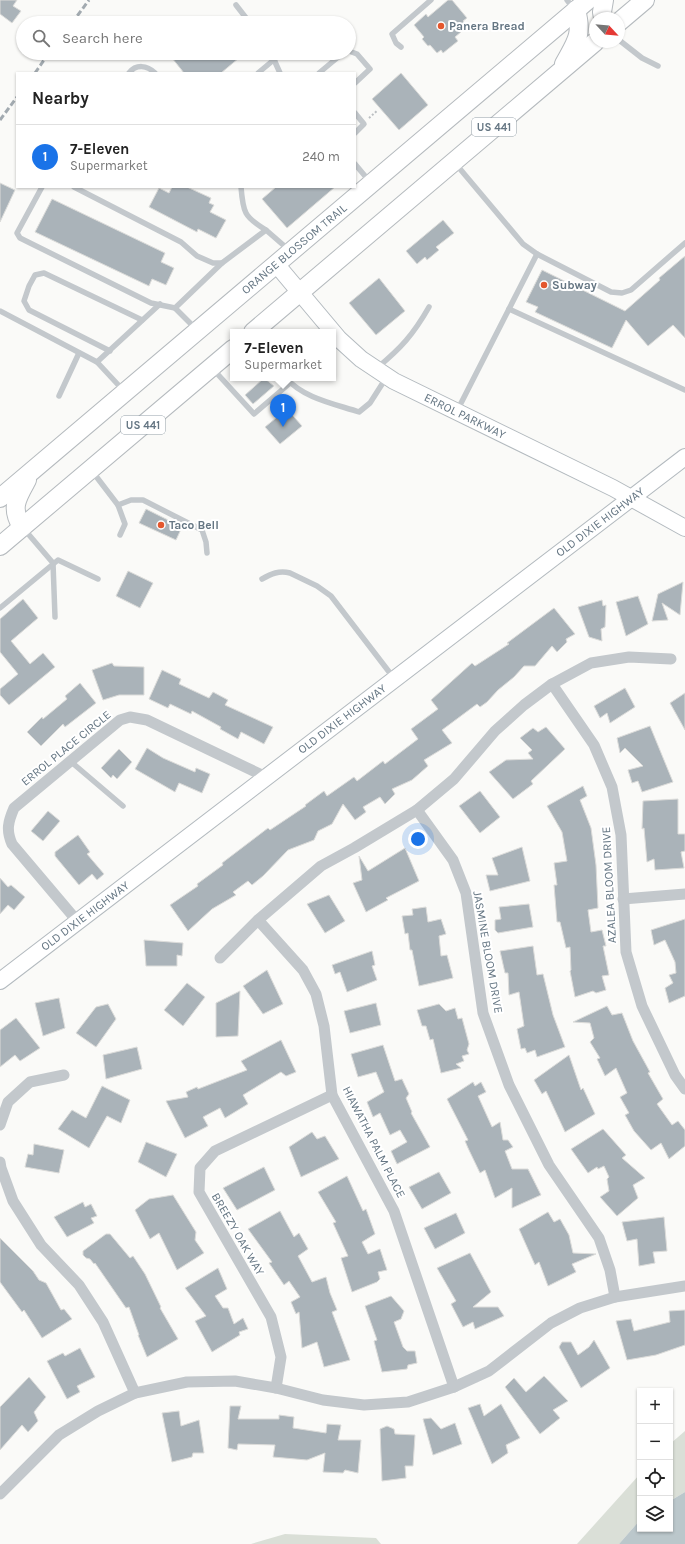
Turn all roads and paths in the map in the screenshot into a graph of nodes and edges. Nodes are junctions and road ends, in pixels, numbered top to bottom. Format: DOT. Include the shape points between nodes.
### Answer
graph roads {
  1 [pos="431,0"];
  2 [pos="604,0"];
  3 [pos="645,0"];
  4 [pos="577,4"];
  5 [pos="236,5"];
  6 [pos="602,12"];
  7 [pos="245,16"];
  8 [pos="625,17"];
  9 [pos="625,45"];
  10 [pos="401,47"];
  11 [pos="589,47"];
  12 [pos="356,54"];
  13 [pos="274,60"];
  14 [pos="335,60"];
  15 [pos="658,66"];
  16 [pos="561,71"];
  17 [pos="130,72"];
  18 [pos="154,72"];
  19 [pos="259,72"];
  20 [pos="280,72"];
  21 [pos="320,72"];
  22 [pos="356,82"];
  23 [pos="378,110"];
  24 [pos="356,115"];
  25 [pos="368,119"];
  26 [pos="356,132"];
  27 [pos="454,162"];
  28 [pos="356,165"];
  29 [pos="372,183"];
  30 [pos="41,188"];
  31 [pos="76,188"];
  32 [pos="241,188"];
  33 [pos="266,230"];
  34 [pos="685,243"];
  35 [pos="291,252"];
  36 [pos="537,254"];
  37 [pos="222,263"];
  38 [pos="276,264"];
  39 [pos="300,292"];
  40 [pos="160,304"];
  41 [pos="429,307"];
  42 [pos="175,308"];
  43 [pos="509,309"];
  44 [pos="0,311"];
  45 [pos="142,320"];
  46 [pos="257,329"];
  47 [pos="331,329"];
  48 [pos="197,330"];
  49 [pos="336,335"];
  50 [pos="110,351"];
  51 [pos="230,351"];
  52 [pos="79,353"];
  53 [pos="97,362"];
  54 [pos="211,367"];
  55 [pos="382,372"];
  56 [pos="290,383"];
  57 [pos="685,390"];
  58 [pos="125,392"];
  59 [pos="59,396"];
  60 [pos="457,412"];
  61 [pos="685,457"];
  62 [pos="90,469"];
  63 [pos="31,472"];
  64 [pos="0,498"];
  65 [pos="631,498"];
  66 [pos="118,505"];
  67 [pos="22,527"];
  68 [pos="685,528"];
  69 [pos="120,535"];
  70 [pos="0,546"];
  71 [pos="207,553"];
  72 [pos="52,563"];
  73 [pos="98,579"];
  74 [pos="262,579"];
  75 [pos="0,608"];
  76 [pos="55,617"];
  77 [pos="671,659"];
  78 [pos="394,679"];
  79 [pos="552,684"];
  80 [pos="70,761"];
  81 [pos="266,777"];
  82 [pos="123,806"];
  83 [pos="417,810"];
  84 [pos="685,894"];
  85 [pos="623,899"];
  86 [pos="258,920"];
  87 [pos="78,922"];
  88 [pos="220,958"];
  89 [pos="0,981"];
  90 [pos="64,1075"];
  91 [pos="685,1090"];
  92 [pos="332,1095"];
  93 [pos="0,1125"];
  94 [pos="0,1162"];
  95 [pos="685,1286"];
  96 [pos="615,1297"];
  97 [pos="454,1387"];
  98 [pos="276,1388"];
  99 [pos="135,1393"];
  100 [pos="0,1494"];
  1 -- 10 [label="lane" via="392,34"];
  2 -- 6 [label="main road"];
  3 -- 8 [label="main road"];
  4 -- 16 [label="main road" via="580,25 578,38"];
  4 -- 29 [label="main road, ORANGE BLOSSOM TRAIL / US 441"];
  5 -- 7 [label="lane"];
  9 -- 15 [label="lane"];
  11 -- 16 [label="main road, US 441"];
  12 -- 22 [label="lane" via="370,69"];
  13 -- 19 [label="lane"];
  13 -- 20 [label="lane"];
  14 -- 21 [label="lane"];
  16 -- 27 [label="main road, US 441"];
  17 -- 18 [label="lane" via="140,66"];
  23 -- 25 [label="path"];
  24 -- 26 [label="lane" via="364,124"];
  27 -- 36 [label="lane" via="523,244"];
  27 -- 39 [label="main road, US 441"];
  28 -- 29 [label="lane"];
  29 -- 35 [label="main road, ORANGE BLOSSOM TRAIL / US 441"];
  30 -- 40 [label="lane" via="17,233 20,238 151,303"];
  31 -- 37 [label="lane" via="181,242 207,262"];
  32 -- 33 [label="lane" via="246,215"];
  33 -- 35 [label="lane"];
  33 -- 37 [label="lane"];
  34 -- 36 [label="lane" via="631,290 622,293 611,292"];
  35 -- 38 [label="main road, ORANGE BLOSSOM TRAIL / US 441"];
  36 -- 43 [label="lane"];
  37 -- 42 [label="lane"];
  38 -- 39 [label="street, ERROL PARKWAY"];
  38 -- 48 [label="main road, ORANGE BLOSSOM TRAIL / US 441"];
  39 -- 46 [label="main road, US 441"];
  39 -- 47 [label="street, ERROL PARKWAY"];
  40 -- 42 [label="lane"];
  40 -- 45 [label="lane"];
  41 -- 55 [label="lane" via="417,329"];
  42 -- 48 [label="lane"];
  43 -- 57 [label="lane"];
  43 -- 60 [label="lane"];
  44 -- 52 [label="lane"];
  45 -- 50 [label="lane"];
  45 -- 50 [label="lane" via="44,273 35,275 24,301 29,310"];
  48 -- 58 [label="main road, ORANGE BLOSSOM TRAIL / US 441"];
  49 -- 55 [label="street, ERROL PARKWAY" via="361,359"];
  50 -- 53 [label="lane"];
  51 -- 54 [label="main road, US 441"];
  52 -- 53 [label="lane"];
  52 -- 59 [label="lane"];
  53 -- 58 [label="lane"];
  54 -- 56 [label="lane" via="254,414"];
  54 -- 62 [label="main road, US 441"];
  55 -- 56 [label="lane" via="370,404 359,412 317,399"];
  55 -- 60 [label="street, ERROL PARKWAY"];
  58 -- 63 [label="main road, ORANGE BLOSSOM TRAIL / US 441"];
  60 -- 65 [label="street, ERROL PARKWAY"];
  61 -- 65 [label="street, OLD DIXIE HIGHWAY"];
  62 -- 66 [label="lane"];
  62 -- 67 [label="main road, US 441"];
  63 -- 64 [label="main road, ORANGE BLOSSOM TRAIL / US 441"];
  63 -- 67 [label="main road" via="17,498 16,518"];
  65 -- 68 [label="street, ERROL PARKWAY"];
  65 -- 78 [label="street, OLD DIXIE HIGHWAY"];
  66 -- 69 [label="lane" via="125,524"];
  66 -- 71 [label="lane" via="131,500 143,500 202,530"];
  67 -- 70 [label="main road, US 441"];
  67 -- 72 [label="lane"];
  72 -- 73 [label="lane" via="63,561"];
  72 -- 75 [label="lane"];
  72 -- 76 [label="lane"];
  74 -- 78 [label="lane" via="283,571 326,592"];
  77 -- 79 [label="street" via="629,657 590,663"];
  78 -- 81 [label="street, OLD DIXIE HIGHWAY"];
  79 -- 83 [label="street" via="495,731 454,779"];
  79 -- 85 [label="street, AZALEA BLOOM DRIVE" via="594,745 612,787 621,835"];
  80 -- 81 [label="street, ERROL PLACE CIRCLE" via="120,720 138,717"];
  80 -- 82 [label="lane"];
  80 -- 87 [label="street, ERROL PLACE CIRCLE" via="14,808 7,824 12,844"];
  81 -- 87 [label="street, OLD DIXIE HIGHWAY"];
  83 -- 86 [label="street" via="320,866"];
  83 -- 96 [label="street, JASMINE BLOOM DRIVE" via="453,860 466,893 484,1013 509,1085 549,1164 598,1238 610,1270"];
  84 -- 85 [label="street"];
  85 -- 91 [label="street, AZALEA BLOOM DRIVE" via="626,952 642,1006 675,1075"];
  86 -- 88 [label="street"];
  86 -- 92 [label="street, HIAWATHA PALM PLACE" via="303,970 316,994 324,1026"];
  87 -- 89 [label="street, OLD DIXIE HIGHWAY"];
  90 -- 93 [label="street" via="30,1082 8,1102"];
  92 -- 97 [label="street, HIAWATHA PALM PLACE" via="394,1211"];
  92 -- 98 [label="street, BREEZY OAK WAY" via="215,1151 200,1168 199,1192 271,1317 281,1357"];
  94 -- 99 [label="street" via="13,1201 41,1245 79,1285 103,1322"];
  95 -- 96 [label="street"];
  96 -- 97 [label="street" via="580,1308 552,1323 489,1371"];
  97 -- 98 [label="street" via="408,1402 364,1405 323,1400"];
  98 -- 99 [label="street" via="235,1381 187,1382"];
  99 -- 100 [label="street" via="98,1410 59,1435"];
}
